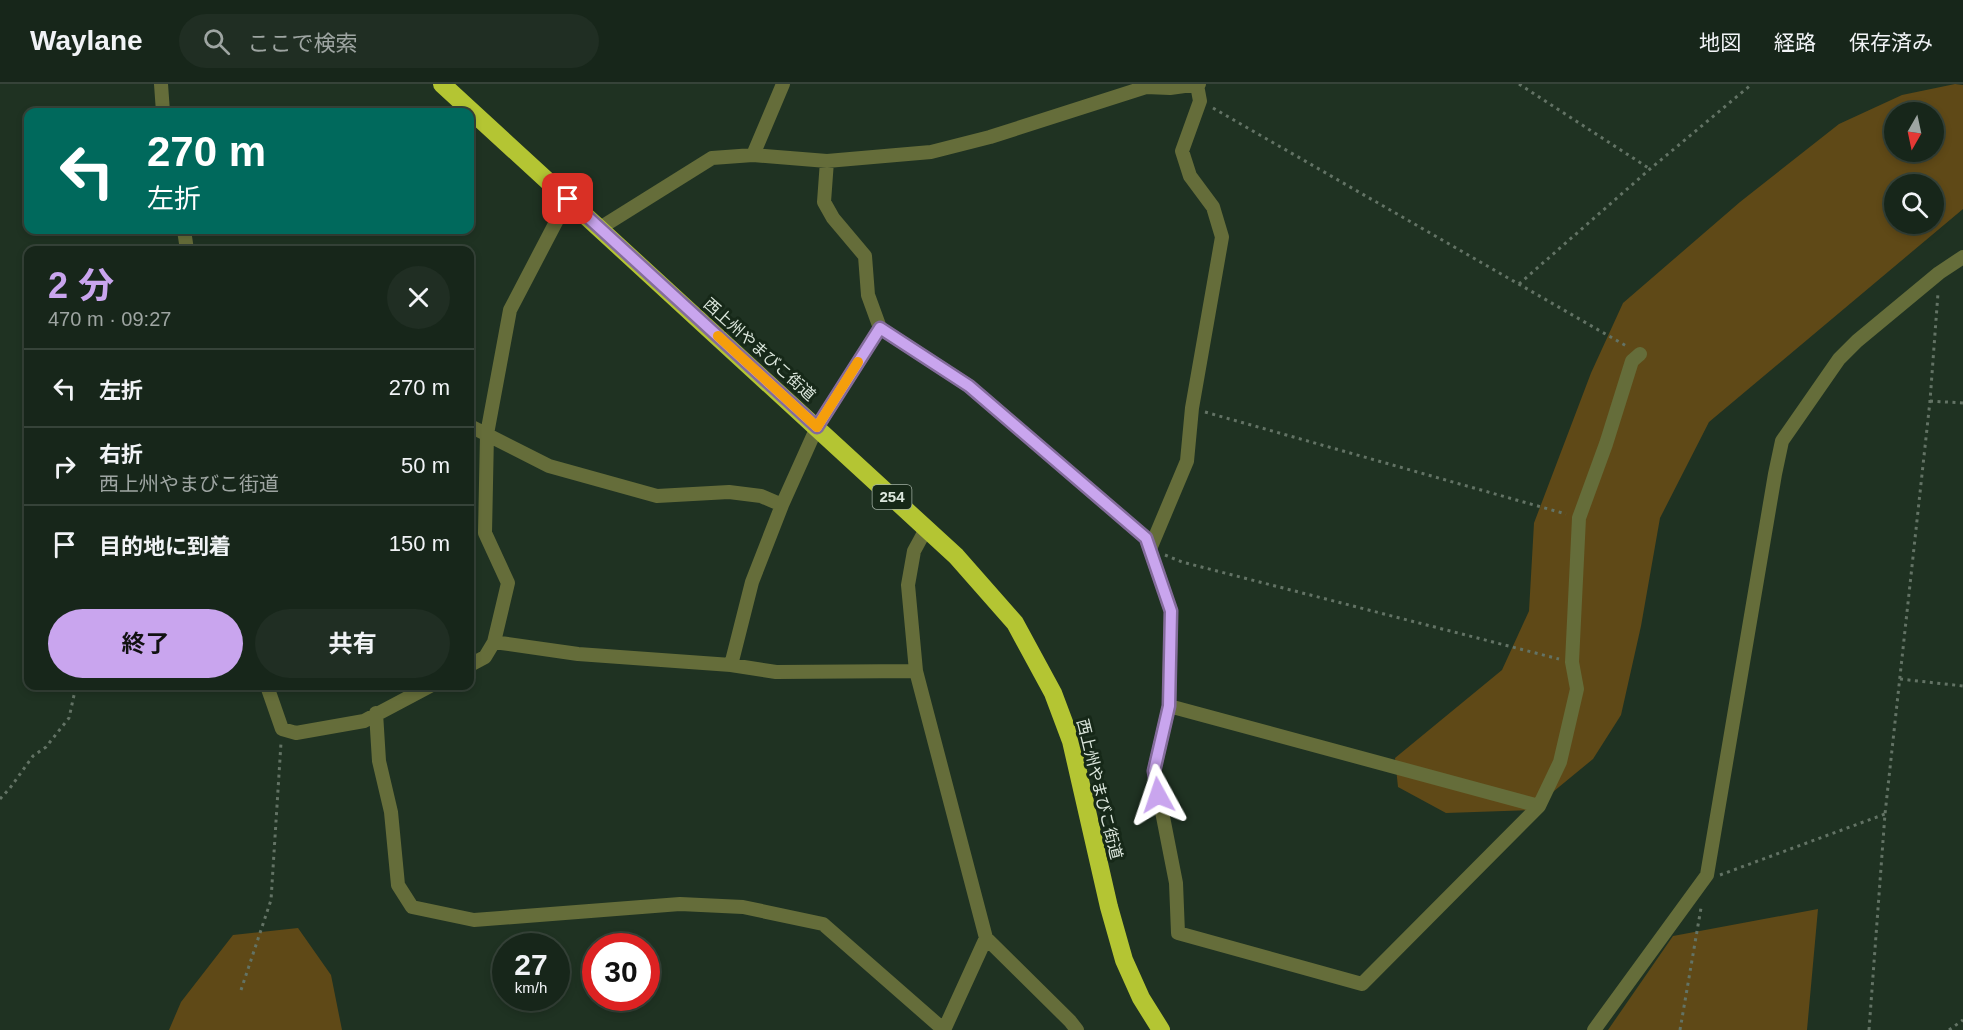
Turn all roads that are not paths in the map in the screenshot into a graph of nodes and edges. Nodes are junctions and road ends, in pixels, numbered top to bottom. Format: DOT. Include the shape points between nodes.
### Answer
graph roads {
  1 [pos="161,84"];
  2 [pos="442,84"];
  3 [pos="783,84"];
  4 [pos="1198,85"];
  5 [pos="163,108"];
  6 [pos="468,108"];
  7 [pos="474,113"];
  8 [pos="753,155"];
  9 [pos="827,161"];
  10 [pos="568,199"];
  11 [pos="600,228"];
  12 [pos="1963,257"];
  13 [pos="880,328"];
  14 [pos="1640,354"];
  15 [pos="817,427"];
  16 [pos="474,428"];
  17 [pos="487,434"];
  18 [pos="782,506"];
  19 [pos="926,529"];
  20 [pos="1150,549"];
  21 [pos="494,642"];
  22 [pos="474,663"];
  23 [pos="731,665"];
  24 [pos="916,671"];
  25 [pos="268,690"];
  26 [pos="422,690"];
  27 [pos="1169,706"];
  28 [pos="376,713"];
  29 [pos="1539,806"];
  30 [pos="986,938"];
  31 [pos="944,1030"];
  32 [pos="1077,1030"];
  33 [pos="1161,1030"];
  34 [pos="1594,1030"];
  1 -- 5 [label="street"];
  2 -- 6 [label="highway, 西上州やまびこ街道 / 254"];
  3 -- 8 [label="street"];
  4 -- 9 [label="street" via="1146,87 931,152"];
  4 -- 20 [label="street" via="1200,101 1182,151 1190,176 1213,207 1222,237 1192,408 1187,461"];
  7 -- 10 [label="highway, 西上州やまびこ街道 / 254"];
  8 -- 9 [label="street"];
  8 -- 11 [label="street" via="712,158"];
  9 -- 13 [label="street" via="824,202 865,256 868,295"];
  10 -- 11 [label="highway, 西上州やまびこ街道 / 254"];
  10 -- 17 [label="street" via="510,310"];
  11 -- 15 [label="highway, 西上州やまびこ街道 / 254"];
  12 -- 34 [label="street" via="1839,359 1782,441 1707,875"];
  13 -- 15 [label="street"];
  13 -- 20 [label="street" via="969,386 1146,538"];
  14 -- 29 [label="street" via="1632,361 1579,518 1572,662 1577,689 1560,762"];
  15 -- 18 [label="street"];
  15 -- 19 [label="highway, 西上州やまびこ街道 / 254"];
  16 -- 17 [label="street"];
  17 -- 18 [label="street" via="549,466 657,496 729,492 761,496"];
  17 -- 21 [label="street" via="485,532 508,583"];
  18 -- 23 [label="street" via="752,582"];
  19 -- 24 [label="street" via="914,551 908,585"];
  19 -- 33 [label="highway, 西上州やまびこ街道 / 254" via="956,556 1015,623 1053,693 1071,741 1124,960"];
  20 -- 27 [label="street" via="1171,611"];
  21 -- 22 [label="street" via="485,657"];
  21 -- 23 [label="street" via="578,654"];
  23 -- 24 [label="street" via="776,672"];
  24 -- 30 [label="street"];
  25 -- 28 [label="street" via="282,729 296,733 364,721"];
  26 -- 28 [label="street"];
  27 -- 29 [label="street"];
  27 -- 29 [label="street" via="1154,771 1176,884 1178,933 1362,984"];
  28 -- 31 [label="street" via="379,761 391,812 398,885 412,907 474,920 680,904 743,907 823,924"];
  30 -- 31 [label="street"];
  30 -- 32 [label="street"];
}
